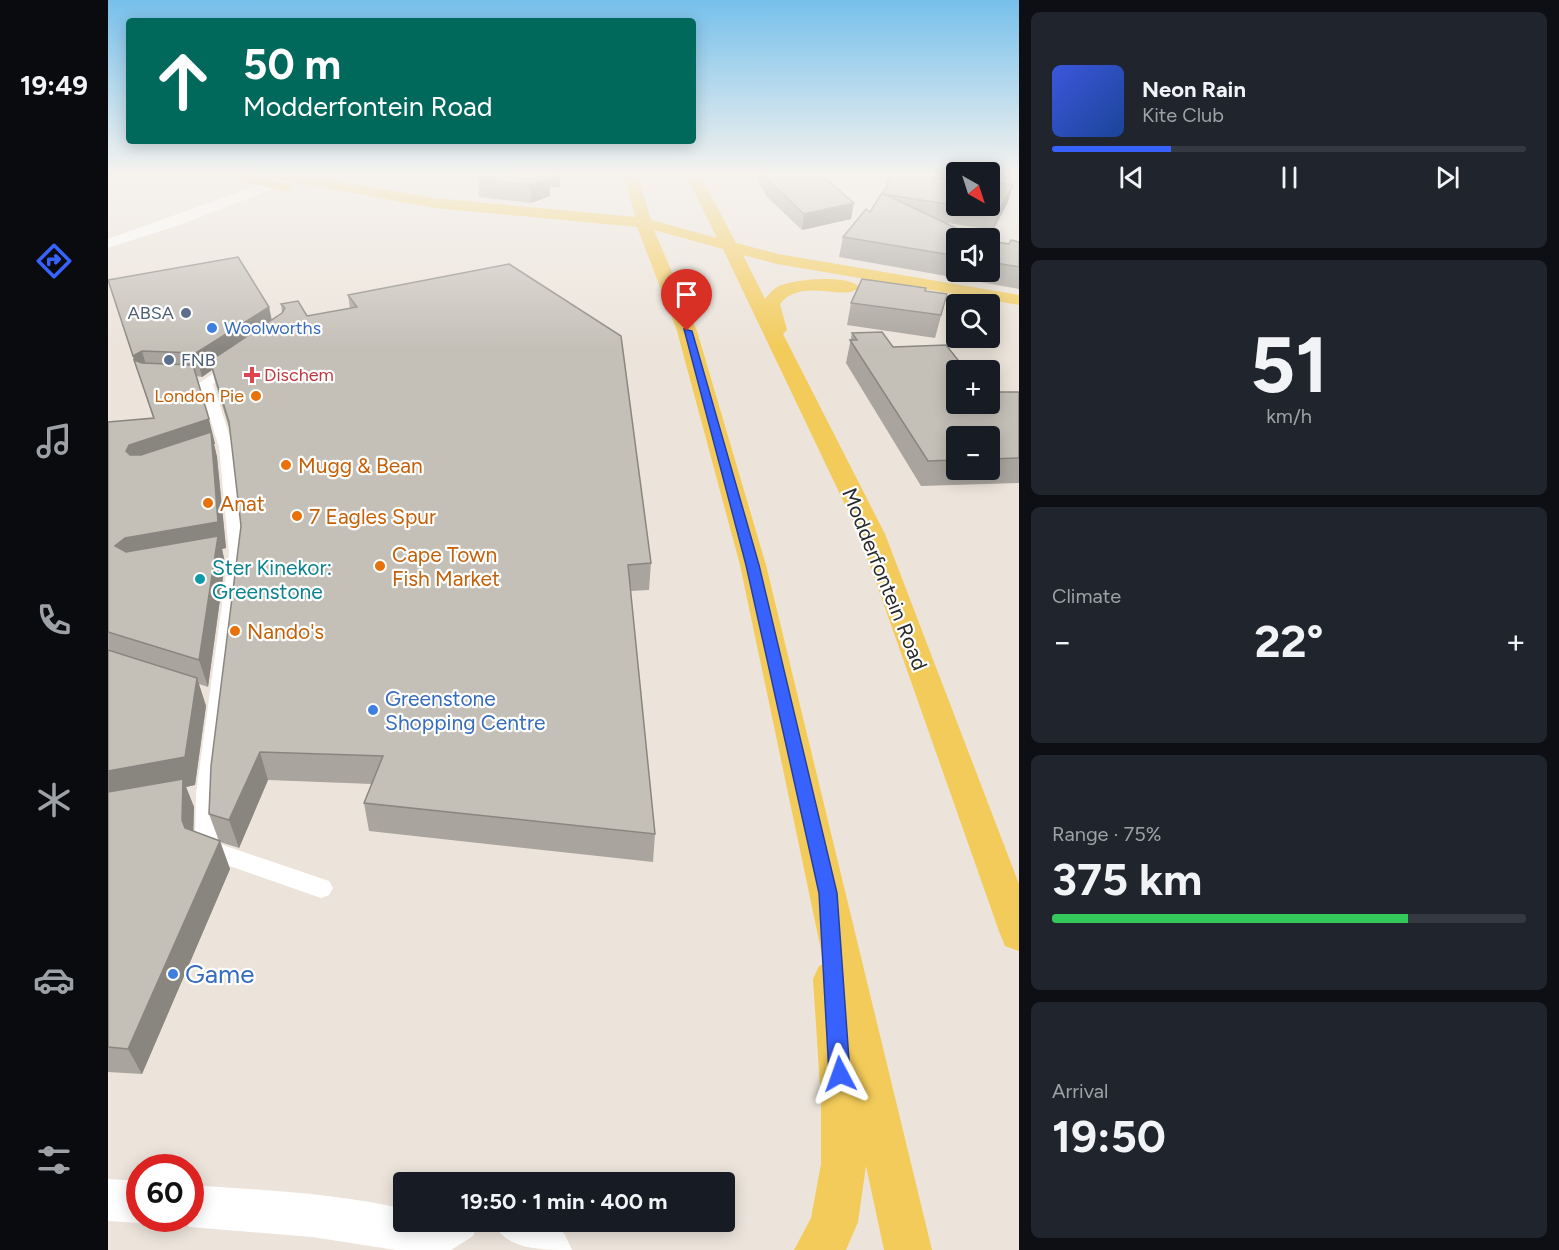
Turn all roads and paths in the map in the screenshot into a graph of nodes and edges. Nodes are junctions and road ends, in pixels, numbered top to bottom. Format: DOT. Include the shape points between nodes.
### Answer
graph roads {
  1 [pos="141,231"];
  2 [pos="651,231"];
  3 [pos="695,231"];
  4 [pos="723,231"];
  5 [pos="735,231"];
  6 [pos="108,243"];
  7 [pos="734,254"];
  8 [pos="816,265"];
  9 [pos="923,296"];
  10 [pos="946,299"];
  11 [pos="1019,300"];
  12 [pos="1000,309"];
  13 [pos="1019,312"];
  14 [pos="253,351"];
  15 [pos="791,369"];
  16 [pos="237,553"];
  17 [pos="214,557"];
  18 [pos="196,693"];
  19 [pos="219,699"];
  20 [pos="207,794"];
  21 [pos="185,798"];
  22 [pos="321,888"];
  23 [pos="828,893"];
  24 [pos="1019,934"];
  25 [pos="108,1200"];
  26 [pos="126,1201"];
  27 [pos="204,1207"];
  28 [pos="534,1232"];
  29 [pos="436,1236"];
  30 [pos="550,1250"];
  31 [pos="818,1250"];
  32 [pos="908,1250"];
  1 -- 6 [label="street"];
  2 -- 23 [label="main road" via="687,331 753,565"];
  3 -- 7 [label="main road"];
  4 -- 7 [label="main road, Modderfontein Road"];
  5 -- 8 [label="main road" via="750,244"];
  7 -- 8 [label="main road"];
  7 -- 9 [label="main road"];
  7 -- 15 [label="main road, Modderfontein Road"];
  8 -- 11 [label="main road"];
  9 -- 10 [label="main road"];
  9 -- 15 [label="main road" via="823,285 783,292 774,298 771,309"];
  12 -- 13 [label="main road"];
  14 -- 16 [label="street" via="200,383 221,449"];
  15 -- 24 [label="main road, Modderfontein Road" via="872,534"];
  16 -- 17 [label="street"];
  16 -- 19 [label="street"];
  18 -- 19 [label="street"];
  19 -- 20 [label="street"];
  20 -- 21 [label="street"];
  20 -- 22 [label="street" via="206,848"];
  23 -- 31 [label="main road" via="843,1181 834,1225"];
  23 -- 32 [label="main road"];
  25 -- 26 [label="street"];
  27 -- 29 [label="street" via="341,1217"];
  28 -- 30 [label="street"];
}
